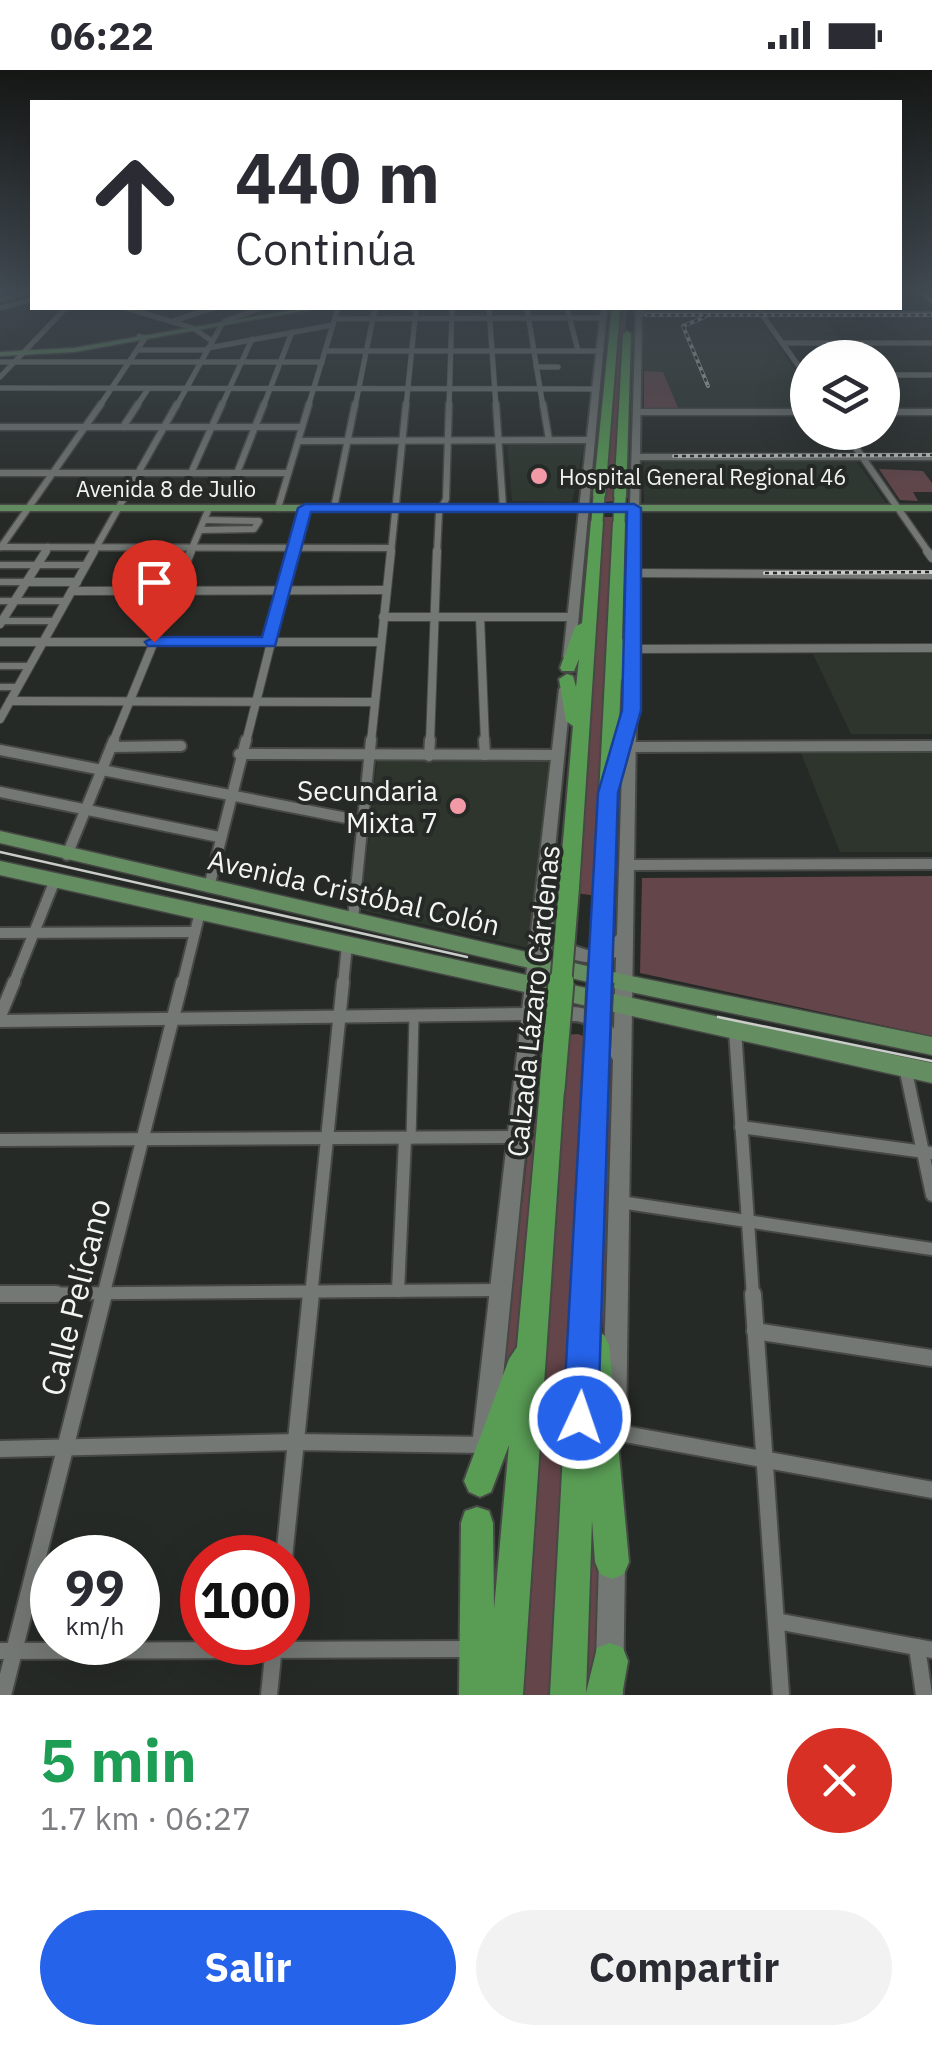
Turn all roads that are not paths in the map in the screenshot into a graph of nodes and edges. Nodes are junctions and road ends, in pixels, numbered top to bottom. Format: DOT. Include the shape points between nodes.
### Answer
graph roads {
  1 [pos="127,367"];
  2 [pos="197,367"];
  3 [pos="239,367"];
  4 [pos="278,367"];
  5 [pos="321,367"];
  6 [pos="364,367"];
  7 [pos="410,367"];
  8 [pos="450,367"];
  9 [pos="493,367"];
  10 [pos="536,367"];
  11 [pos="558,367"];
  12 [pos="599,367"];
  13 [pos="610,367"];
  14 [pos="630,367"];
  15 [pos="637,367"];
  16 [pos="932,375"];
  17 [pos="900,376"];
  18 [pos="637,380"];
  19 [pos="598,383"];
  20 [pos="0,388"];
  21 [pos="111,389"];
  22 [pos="148,389"];
  23 [pos="185,389"];
  24 [pos="229,389"];
  25 [pos="270,389"];
  26 [pos="314,389"];
  27 [pos="359,389"];
  28 [pos="408,389"];
  29 [pos="450,389"];
  30 [pos="495,389"];
  31 [pos="541,389"];
  32 [pos="606,409"];
  33 [pos="637,412"];
  34 [pos="790,412"];
  35 [pos="900,412"];
  36 [pos="932,412"];
  37 [pos="623,423"];
  38 [pos="0,427"];
  39 [pos="84,427"];
  40 [pos="123,427"];
  41 [pos="164,427"];
  42 [pos="212,427"];
  43 [pos="255,427"];
  44 [pos="302,427"];
  45 [pos="499,440"];
  46 [pos="549,440"];
  47 [pos="592,440"];
  48 [pos="298,441"];
  49 [pos="348,441"];
  50 [pos="403,441"];
  51 [pos="448,441"];
  52 [pos="858,450"];
  53 [pos="861,455"];
  54 [pos="932,455"];
  55 [pos="636,456"];
  56 [pos="0,472"];
  57 [pos="53,472"];
  58 [pos="191,472"];
  59 [pos="237,472"];
  60 [pos="288,472"];
  61 [pos="137,473"];
  62 [pos="441,507"];
  63 [pos="503,507"];
  64 [pos="0,508"];
  65 [pos="28,508"];
  66 [pos="118,508"];
  67 [pos="278,508"];
  68 [pos="305,508"];
  69 [pos="334,508"];
  70 [pos="395,508"];
  71 [pos="634,508"];
  72 [pos="898,508"];
  73 [pos="932,508"];
  74 [pos="588,516"];
  75 [pos="204,519"];
  76 [pos="0,547"];
  77 [pos="48,547"];
  78 [pos="96,547"];
  79 [pos="193,547"];
  80 [pos="295,548"];
  81 [pos="390,548"];
  82 [pos="634,556"];
  83 [pos="932,558"];
  84 [pos="0,565"];
  85 [pos="37,565"];
  86 [pos="86,565"];
  87 [pos="634,573"];
  88 [pos="932,575"];
  89 [pos="0,582"];
  90 [pos="26,582"];
  91 [pos="77,582"];
  92 [pos="386,590"];
  93 [pos="72,591"];
  94 [pos="175,591"];
  95 [pos="284,591"];
  96 [pos="591,596"];
  97 [pos="0,601"];
  98 [pos="14,601"];
  99 [pos="66,602"];
  100 [pos="616,612"];
  101 [pos="434,617"];
  102 [pos="480,617"];
  103 [pos="573,617"];
  104 [pos="383,618"];
  105 [pos="55,621"];
  106 [pos="1,622"];
  107 [pos="0,642"];
  108 [pos="43,642"];
  109 [pos="154,642"];
  110 [pos="269,642"];
  111 [pos="380,642"];
  112 [pos="932,648"];
  113 [pos="632,649"];
  114 [pos="0,666"];
  115 [pos="30,666"];
  116 [pos="567,674"];
  117 [pos="0,687"];
  118 [pos="18,687"];
  119 [pos="10,701"];
  120 [pos="129,701"];
  121 [pos="254,701"];
  122 [pos="631,701"];
  123 [pos="374,702"];
  124 [pos="1,716"];
  125 [pos="111,746"];
  126 [pos="181,746"];
  127 [pos="632,746"];
  128 [pos="932,746"];
  129 [pos="0,750"];
  130 [pos="580,752"];
  131 [pos="240,754"];
  132 [pos="484,755"];
  133 [pos="558,755"];
  134 [pos="368,756"];
  135 [pos="429,756"];
  136 [pos="101,771"];
  137 [pos="0,792"];
  138 [pos="608,793"];
  139 [pos="229,796"];
  140 [pos="85,809"];
  141 [pos="362,820"];
  142 [pos="0,837"];
  143 [pos="220,837"];
  144 [pos="66,855"];
  145 [pos="932,864"];
  146 [pos="628,865"];
  147 [pos="0,868"];
  148 [pos="55,880"];
  149 [pos="208,886"];
  150 [pos="200,912"];
  151 [pos="543,915"];
  152 [pos="352,919"];
  153 [pos="195,932"];
  154 [pos="33,933"];
  155 [pos="0,934"];
  156 [pos="626,935"];
  157 [pos="347,945"];
  158 [pos="513,957"];
  159 [pos="538,963"];
  160 [pos="506,979"];
  161 [pos="626,983"];
  162 [pos="536,986"];
  163 [pos="683,996"];
  164 [pos="625,1006"];
  165 [pos="658,1013"];
  166 [pos="533,1014"];
  167 [pos="414,1016"];
  168 [pos="340,1018"];
  169 [pos="0,1019"];
  170 [pos="175,1019"];
  171 [pos="735,1030"];
  172 [pos="932,1046"];
  173 [pos="528,1054"];
  174 [pos="623,1064"];
  175 [pos="905,1067"];
  176 [pos="932,1073"];
  177 [pos="741,1127"];
  178 [pos="518,1136"];
  179 [pos="408,1139"];
  180 [pos="0,1140"];
  181 [pos="328,1140"];
  182 [pos="142,1141"];
  183 [pos="928,1153"];
  184 [pos="932,1195"];
  185 [pos="619,1202"];
  186 [pos="748,1221"];
  187 [pos="932,1249"];
  188 [pos="588,1259"];
  189 [pos="501,1290"];
  190 [pos="398,1291"];
  191 [pos="0,1294"];
  192 [pos="103,1294"];
  193 [pos="313,1294"];
  194 [pos="756,1331"];
  195 [pos="533,1334"];
  196 [pos="932,1358"];
  197 [pos="614,1432"];
  198 [pos="296,1442"];
  199 [pos="484,1445"];
  200 [pos="0,1449"];
  201 [pos="65,1449"];
  202 [pos="764,1459"];
  203 [pos="480,1480"];
  204 [pos="932,1490"];
  205 [pos="477,1523"];
  206 [pos="286,1535"];
  207 [pos="612,1562"];
  208 [pos="776,1621"];
  209 [pos="310,1647"];
  210 [pos="180,1648"];
  211 [pos="466,1649"];
  212 [pos="925,1649"];
  213 [pos="7,1651"];
  214 [pos="272,1665"];
  215 [pos="608,1684"];
  216 [pos="3,1695"];
  217 [pos="269,1695"];
  218 [pos="462,1695"];
  219 [pos="477,1695"];
  220 [pos="505,1695"];
  221 [pos="568,1695"];
  222 [pos="781,1695"];
  223 [pos="924,1695"];
  1 -- 21 [label="street"];
  2 -- 23 [label="street"];
  3 -- 24 [label="street"];
  4 -- 25 [label="street"];
  5 -- 26 [label="street"];
  6 -- 27 [label="street"];
  7 -- 28 [label="street"];
  8 -- 29 [label="street"];
  9 -- 30 [label="street"];
  10 -- 11 [label="street"];
  10 -- 31 [label="street"];
  12 -- 19 [label="main road, Calzada Lázaro Cárdenas"];
  13 -- 32 [label="highway, Calzada Lázaro Cárdenas"];
  14 -- 37 [label="highway, Calzada Lázaro Cárdenas"];
  15 -- 18 [label="main road"];
  16 -- 17 [label="street"];
  18 -- 33 [label="main road"];
  18 -- 37 [label="highway"];
  19 -- 31 [label="street"];
  19 -- 32 [label="highway"];
  19 -- 47 [label="main road, Calzada Lázaro Cárdenas"];
  20 -- 21 [label="street"];
  21 -- 22 [label="street"];
  21 -- 39 [label="street"];
  22 -- 23 [label="street"];
  22 -- 40 [label="street"];
  23 -- 24 [label="street"];
  23 -- 41 [label="street"];
  24 -- 25 [label="street"];
  24 -- 42 [label="street"];
  25 -- 26 [label="street"];
  25 -- 43 [label="street"];
  26 -- 27 [label="street"];
  26 -- 44 [label="street"];
  27 -- 28 [label="street"];
  27 -- 49 [label="street"];
  28 -- 29 [label="street"];
  28 -- 50 [label="street"];
  29 -- 30 [label="street"];
  29 -- 51 [label="street"];
  30 -- 31 [label="street"];
  30 -- 45 [label="street"];
  31 -- 46 [label="street"];
  32 -- 74 [label="highway, Calzada Lázaro Cárdenas, bridge" via="599,496"];
  33 -- 34 [label="street"];
  33 -- 55 [label="main road"];
  35 -- 36 [label="street"];
  37 -- 100 [label="highway, Calzada Lázaro Cárdenas, bridge"];
  38 -- 39 [label="street"];
  39 -- 40 [label="street"];
  39 -- 57 [label="street"];
  40 -- 41 [label="street"];
  41 -- 42 [label="street"];
  41 -- 61 [label="street"];
  42 -- 43 [label="street"];
  42 -- 58 [label="street"];
  43 -- 44 [label="street"];
  43 -- 59 [label="street"];
  44 -- 48 [label="street"];
  45 -- 46 [label="street"];
  45 -- 51 [label="street"];
  45 -- 63 [label="street"];
  46 -- 47 [label="street"];
  47 -- 74 [label="main road, Calzada Lázaro Cárdenas"];
  48 -- 49 [label="street"];
  48 -- 60 [label="street"];
  49 -- 50 [label="street"];
  49 -- 69 [label="street"];
  50 -- 51 [label="street"];
  50 -- 70 [label="street"];
  51 -- 62 [label="street"];
  52 -- 53 [label="street"];
  53 -- 54 [label="street"];
  53 -- 55 [label="street"];
  53 -- 72 [label="street"];
  55 -- 71 [label="main road"];
  56 -- 57 [label="street"];
  57 -- 61 [label="street"];
  57 -- 65 [label="street"];
  58 -- 59 [label="street"];
  58 -- 61 [label="street"];
  59 -- 60 [label="street"];
  60 -- 67 [label="street"];
  61 -- 66 [label="street"];
  62 -- 63 [label="main road, Avenida 8 de Julio"];
  62 -- 70 [label="main road, Avenida 8 de Julio"];
  62 -- 101 [label="street"];
  63 -- 74 [label="main road, Avenida 8 de Julio"];
  64 -- 65 [label="main road, Avenida 8 de Julio"];
  65 -- 66 [label="main road, Avenida 8 de Julio"];
  65 -- 76 [label="street"];
  66 -- 75 [label="main road, Avenida 8 de Julio"];
  66 -- 78 [label="street"];
  67 -- 68 [label="main road, Avenida 8 de Julio"];
  67 -- 75 [label="main road, Avenida 8 de Julio"];
  68 -- 69 [label="main road, Avenida 8 de Julio"];
  68 -- 80 [label="street"];
  69 -- 70 [label="main road, Avenida 8 de Julio"];
  70 -- 81 [label="street"];
  71 -- 72 [label="main road, Avenida 8 de Julio"];
  71 -- 74 [label="main road, Avenida 8 de Julio"];
  71 -- 82 [label="main road"];
  72 -- 73 [label="main road, Avenida 8 de Julio"];
  72 -- 83 [label="street"];
  74 -- 82 [label="main road" via="626,517"];
  74 -- 96 [label="highway, Calzada Lázaro Cárdenas"];
  74 -- 103 [label="main road, Calzada Lázaro Cárdenas"];
  75 -- 75 [label="street" via="254,529 259,521"];
  75 -- 79 [label="street"];
  76 -- 77 [label="street"];
  77 -- 78 [label="street"];
  77 -- 85 [label="street"];
  78 -- 79 [label="street"];
  78 -- 86 [label="street"];
  79 -- 80 [label="street"];
  79 -- 94 [label="street"];
  80 -- 81 [label="street"];
  80 -- 95 [label="street"];
  81 -- 92 [label="street"];
  82 -- 87 [label="main road"];
  84 -- 85 [label="street"];
  85 -- 86 [label="street"];
  85 -- 90 [label="street"];
  86 -- 91 [label="street"];
  87 -- 88 [label="street"];
  87 -- 113 [label="main road"];
  89 -- 90 [label="street"];
  90 -- 91 [label="street"];
  90 -- 98 [label="street"];
  91 -- 93 [label="street"];
  92 -- 95 [label="street"];
  92 -- 104 [label="street"];
  93 -- 94 [label="street"];
  93 -- 99 [label="street"];
  94 -- 95 [label="street"];
  94 -- 109 [label="street"];
  95 -- 110 [label="street"];
  96 -- 116 [label="highway"];
  96 -- 130 [label="highway, Calzada Lázaro Cárdenas"];
  97 -- 98 [label="street"];
  98 -- 99 [label="street"];
  98 -- 106 [label="street"];
  99 -- 105 [label="street"];
  100 -- 122 [label="highway"];
  100 -- 138 [label="highway, Calzada Lázaro Cárdenas"];
  101 -- 102 [label="street"];
  101 -- 104 [label="street"];
  101 -- 135 [label="street"];
  102 -- 103 [label="street"];
  102 -- 132 [label="street"];
  103 -- 116 [label="main road, Calzada Lázaro Cárdenas"];
  104 -- 111 [label="street"];
  105 -- 106 [label="street"];
  105 -- 108 [label="street"];
  107 -- 108 [label="street"];
  108 -- 109 [label="street"];
  108 -- 115 [label="street"];
  109 -- 110 [label="street"];
  109 -- 120 [label="street"];
  110 -- 111 [label="street"];
  110 -- 121 [label="street"];
  111 -- 123 [label="street"];
  112 -- 113 [label="street"];
  113 -- 122 [label="main road"];
  114 -- 115 [label="street"];
  115 -- 118 [label="street"];
  116 -- 130 [label="highway"];
  116 -- 133 [label="main road, Calzada Lázaro Cárdenas"];
  117 -- 118 [label="street"];
  118 -- 119 [label="street"];
  119 -- 120 [label="street"];
  119 -- 124 [label="street"];
  120 -- 121 [label="street"];
  120 -- 125 [label="street"];
  121 -- 123 [label="street"];
  121 -- 131 [label="street"];
  122 -- 127 [label="main road"];
  122 -- 138 [label="highway"];
  123 -- 134 [label="street"];
  125 -- 126 [label="street"];
  125 -- 136 [label="street"];
  127 -- 128 [label="street"];
  127 -- 146 [label="main road"];
  129 -- 136 [label="street"];
  130 -- 195 [label="highway, Calzada Lázaro Cárdenas, bridge"];
  131 -- 134 [label="street"];
  131 -- 139 [label="street"];
  132 -- 133 [label="street"];
  132 -- 135 [label="street"];
  133 -- 151 [label="main road, Calzada Lázaro Cárdenas"];
  134 -- 135 [label="street"];
  134 -- 141 [label="street"];
  136 -- 139 [label="street"];
  136 -- 140 [label="street"];
  137 -- 140 [label="street"];
  138 -- 188 [label="highway, Calzada Lázaro Cárdenas, bridge"];
  139 -- 141 [label="street"];
  139 -- 143 [label="street"];
  140 -- 143 [label="street"];
  140 -- 144 [label="street"];
  141 -- 152 [label="street"];
  142 -- 144 [label="main road, Avenida Cristóbal Colón"];
  143 -- 149 [label="street"];
  144 -- 149 [label="main road, Avenida Cristóbal Colón"];
  145 -- 146 [label="street"];
  146 -- 156 [label="main road"];
  147 -- 148 [label="main road, Avenida Cristóbal Colón"];
  148 -- 150 [label="main road, Avenida Cristóbal Colón"];
  148 -- 154 [label="street"];
  149 -- 152 [label="main road, Avenida Cristóbal Colón"];
  150 -- 153 [label="street, Calle Pelícano"];
  150 -- 157 [label="main road, Avenida Cristóbal Colón"];
  151 -- 156 [label="main road" via="560,950 609,957"];
  151 -- 159 [label="main road, Calzada Lázaro Cárdenas"];
  152 -- 158 [label="main road, Avenida Cristóbal Colón"];
  153 -- 154 [label="street"];
  153 -- 170 [label="street, Calle Pelícano"];
  154 -- 155 [label="street"];
  154 -- 169 [label="street"];
  156 -- 161 [label="main road"];
  157 -- 160 [label="main road, Avenida Cristóbal Colón"];
  157 -- 168 [label="street"];
  158 -- 159 [label="main road, Avenida Cristóbal Colón"];
  158 -- 160 [label="main road" via="518,968"];
  159 -- 161 [label="main road, Avenida Cristóbal Colón"];
  159 -- 162 [label="main road, Calzada Lázaro Cárdenas"];
  160 -- 162 [label="main road, Avenida Cristóbal Colón"];
  161 -- 163 [label="main road, Avenida Cristóbal Colón"];
  161 -- 164 [label="main road"];
  162 -- 164 [label="main road, Avenida Cristóbal Colón"];
  162 -- 166 [label="main road, Calzada Lázaro Cárdenas"];
  163 -- 165 [label="main road"];
  163 -- 172 [label="main road, Avenida Cristóbal Colón"];
  164 -- 165 [label="main road, Avenida Cristóbal Colón"];
  164 -- 174 [label="main road"];
  165 -- 171 [label="main road, Avenida Cristóbal Colón"];
  166 -- 167 [label="street"];
  166 -- 173 [label="main road, Calzada Lázaro Cárdenas"];
  167 -- 168 [label="street"];
  167 -- 179 [label="street"];
  168 -- 170 [label="street"];
  168 -- 181 [label="street"];
  169 -- 170 [label="street"];
  170 -- 182 [label="street, Calle Pelícano"];
  171 -- 175 [label="main road, Avenida Cristóbal Colón"];
  171 -- 177 [label="street"];
  173 -- 174 [label="main road" via="549,1018 563,1013 601,1022"];
  173 -- 178 [label="main road, Calzada Lázaro Cárdenas"];
  174 -- 185 [label="main road"];
  175 -- 176 [label="main road, Avenida Cristóbal Colón"];
  175 -- 183 [label="street"];
  177 -- 183 [label="street"];
  177 -- 186 [label="street"];
  178 -- 179 [label="street"];
  178 -- 189 [label="main road, Calzada Lázaro Cárdenas"];
  179 -- 181 [label="street"];
  179 -- 190 [label="street"];
  180 -- 182 [label="street"];
  181 -- 182 [label="street"];
  181 -- 193 [label="street"];
  182 -- 192 [label="street, Calle Pelícano"];
  183 -- 184 [label="street"];
  185 -- 186 [label="street"];
  185 -- 197 [label="main road"];
  186 -- 187 [label="street"];
  186 -- 194 [label="street"];
  188 -- 207 [label="highway"];
  188 -- 221 [label="highway, Calzada Lázaro Cárdenas"];
  189 -- 190 [label="street"];
  189 -- 199 [label="main road, Calzada Lázaro Cárdenas"];
  190 -- 193 [label="street"];
  191 -- 192 [label="street"];
  192 -- 193 [label="street"];
  192 -- 201 [label="street, Calle Pelícano"];
  193 -- 198 [label="street"];
  194 -- 196 [label="street"];
  194 -- 202 [label="street"];
  195 -- 203 [label="highway"];
  195 -- 220 [label="highway, Calzada Lázaro Cárdenas"];
  197 -- 202 [label="street"];
  197 -- 207 [label="main road"];
  198 -- 199 [label="street"];
  198 -- 201 [label="street"];
  198 -- 206 [label="street"];
  199 -- 203 [label="main road, Calzada Lázaro Cárdenas"];
  200 -- 201 [label="street"];
  201 -- 213 [label="street, Calle Pelícano"];
  202 -- 204 [label="street"];
  202 -- 208 [label="street"];
  203 -- 205 [label="main road, Calzada Lázaro Cárdenas"];
  205 -- 211 [label="main road, Calzada Lázaro Cárdenas"];
  205 -- 219 [label="highway"];
  207 -- 215 [label="main road"];
  208 -- 212 [label="street"];
  208 -- 222 [label="street"];
  209 -- 211 [label="street"];
  210 -- 213 [label="street"];
  211 -- 218 [label="main road, Calzada Lázaro Cárdenas"];
  212 -- 223 [label="street"];
  213 -- 216 [label="street, Calle Pelícano"];
  214 -- 217 [label="street"];
}
